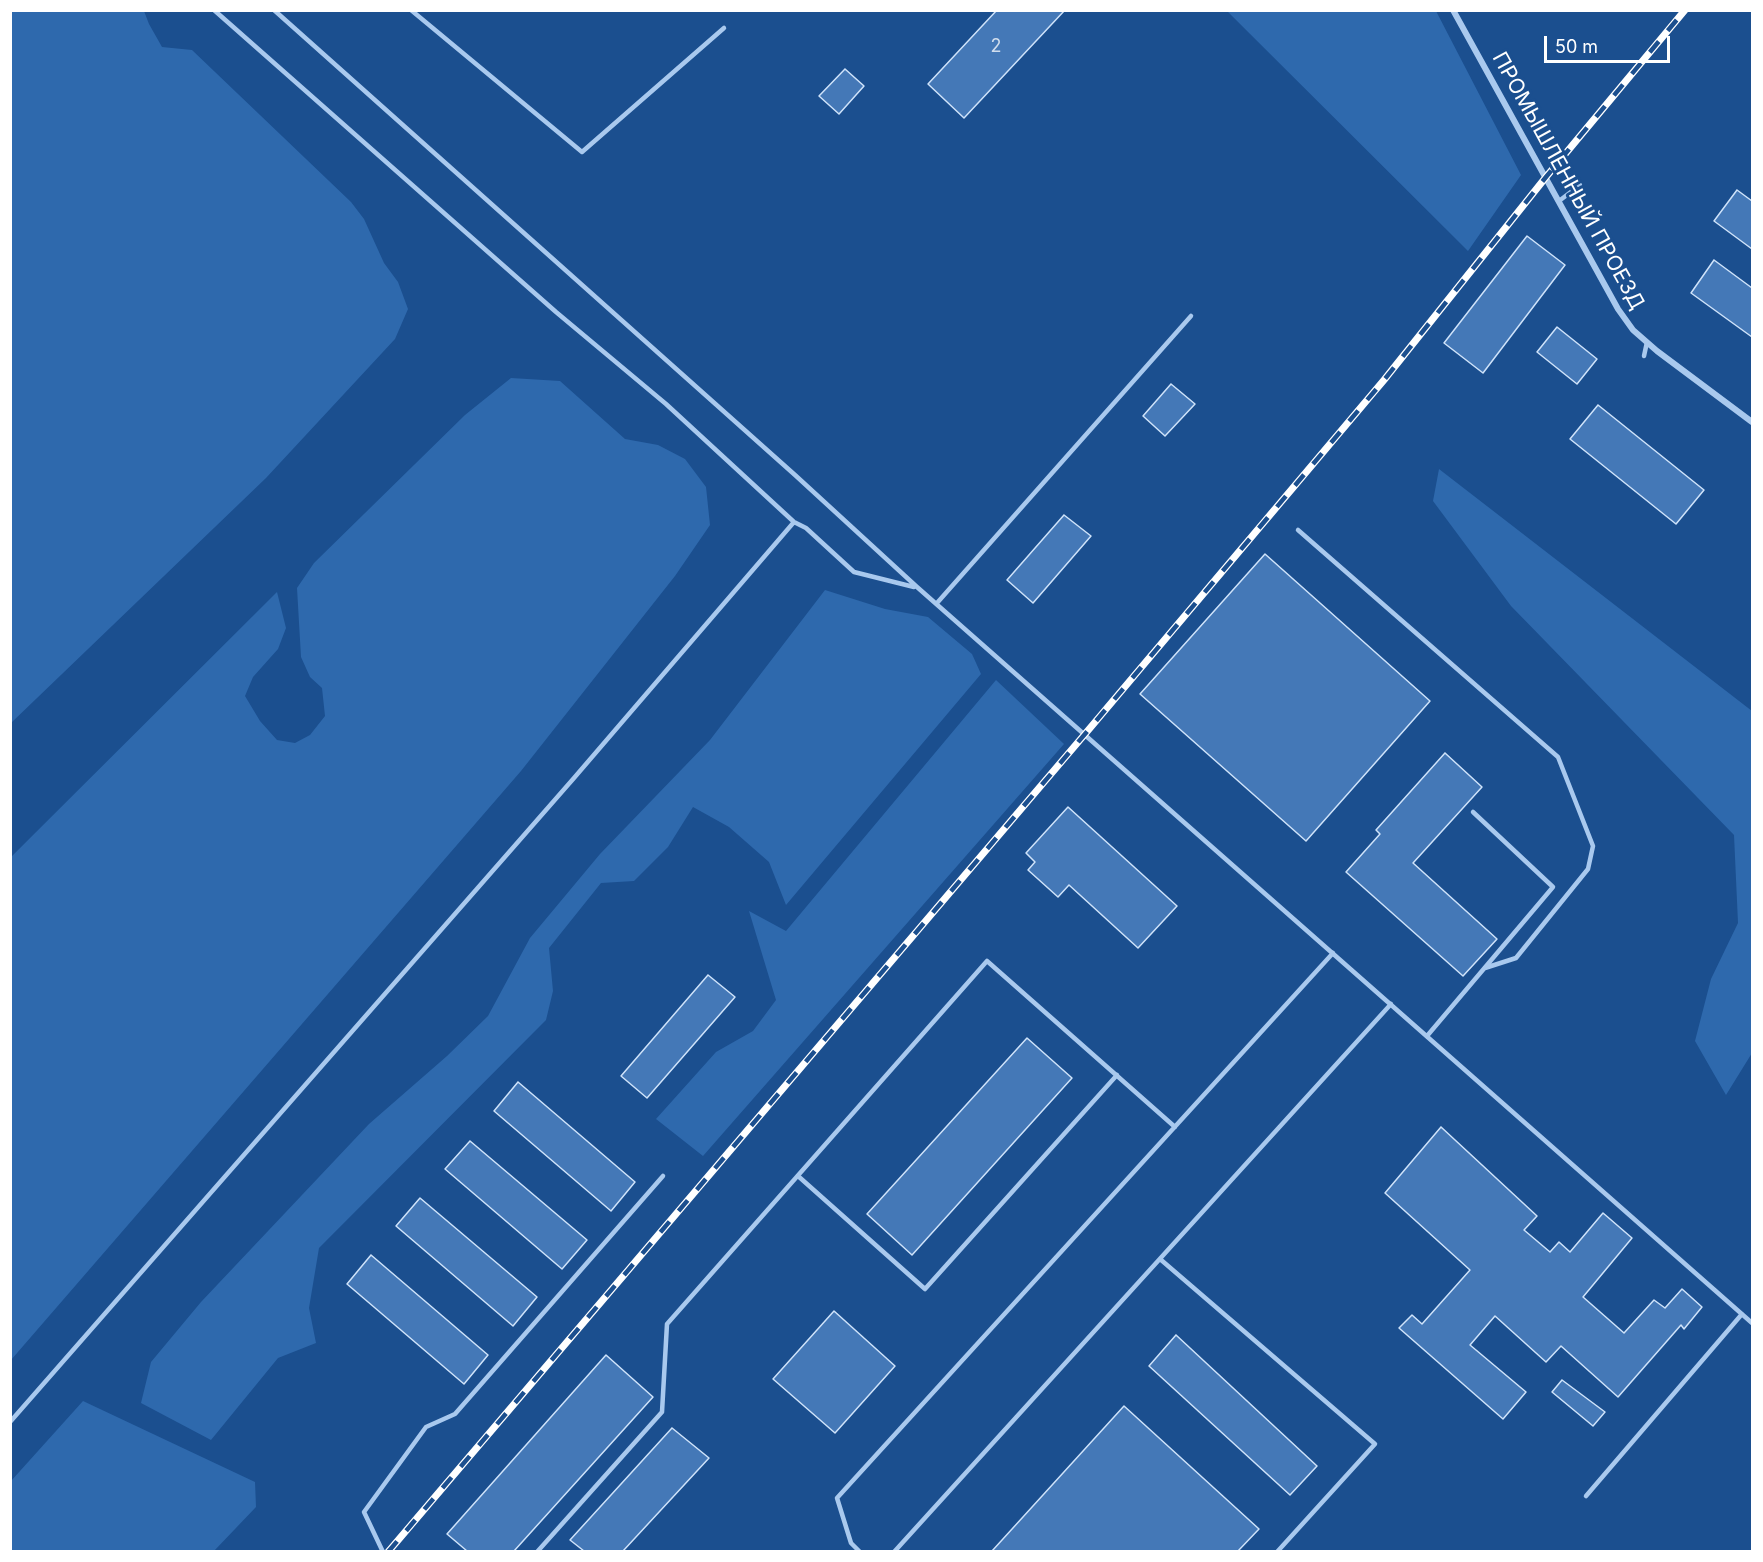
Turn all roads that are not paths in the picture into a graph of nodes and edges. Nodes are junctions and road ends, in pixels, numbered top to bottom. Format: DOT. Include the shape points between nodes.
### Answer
graph roads {
  1 [pos="213,10"];
  2 [pos="274,10"];
  3 [pos="411,10"];
  4 [pos="1453,10"];
  5 [pos="724,28"];
  6 [pos="1580,185"];
  7 [pos="1559,201"];
  8 [pos="1191,316"];
  9 [pos="1647,342"];
  10 [pos="1644,356"];
  11 [pos="1752,422"];
  12 [pos="794,522"];
  13 [pos="1298,530"];
  14 [pos="917,587"];
  15 [pos="937,603"];
  16 [pos="1473,812"];
  17 [pos="1333,953"];
  18 [pos="1485,968"];
  19 [pos="1391,1004"];
  20 [pos="1427,1036"];
  21 [pos="1117,1075"];
  22 [pos="1175,1127"];
  23 [pos="663,1176"];
  24 [pos="798,1176"];
  25 [pos="1160,1259"];
  26 [pos="1742,1314"];
  27 [pos="1752,1323"];
  28 [pos="10,1422"];
  29 [pos="1586,1496"];
  30 [pos="383,1551"];
  31 [pos="537,1551"];
  32 [pos="860,1551"];
  33 [pos="894,1551"];
  34 [pos="1277,1551"];
  1 -- 12 [label="lane" via="555,312 666,404"];
  2 -- 14 [label="lane"];
  3 -- 5 [label="lane" via="582,152"];
  4 -- 7 [label="street, ПРОМЫШЛЕННЫЙ ПРОЕЗД"];
  6 -- 7 [label="lane"];
  7 -- 9 [label="street, ПРОМЫШЛЕННЫЙ ПРОЕЗД" via="1618,309"];
  8 -- 15 [label="lane"];
  9 -- 10 [label="lane"];
  9 -- 11 [label="street, ПРОМЫШЛЕННЫЙ ПРОЕЗД"];
  12 -- 14 [label="lane" via="806,528 854,572"];
  12 -- 28 [label="lane"];
  13 -- 18 [label="lane" via="1558,757 1593,846 1588,869 1516,958"];
  14 -- 15 [label="lane"];
  15 -- 17 [label="lane"];
  16 -- 18 [label="lane" via="1552,886"];
  17 -- 19 [label="lane"];
  17 -- 22 [label="lane"];
  18 -- 20 [label="lane"];
  19 -- 20 [label="lane"];
  19 -- 25 [label="lane"];
  20 -- 26 [label="lane"];
  21 -- 22 [label="lane"];
  21 -- 24 [label="lane" via="925,1289"];
  21 -- 24 [label="lane" via="987,961"];
  22 -- 32 [label="lane" via="837,1498 851,1543"];
  23 -- 30 [label="lane" via="455,1414 426,1427 364,1512"];
  24 -- 31 [label="lane" via="667,1324 662,1412"];
  25 -- 33 [label="lane"];
  25 -- 34 [label="lane" via="1375,1444"];
  26 -- 27 [label="lane"];
  26 -- 29 [label="lane"];
}
